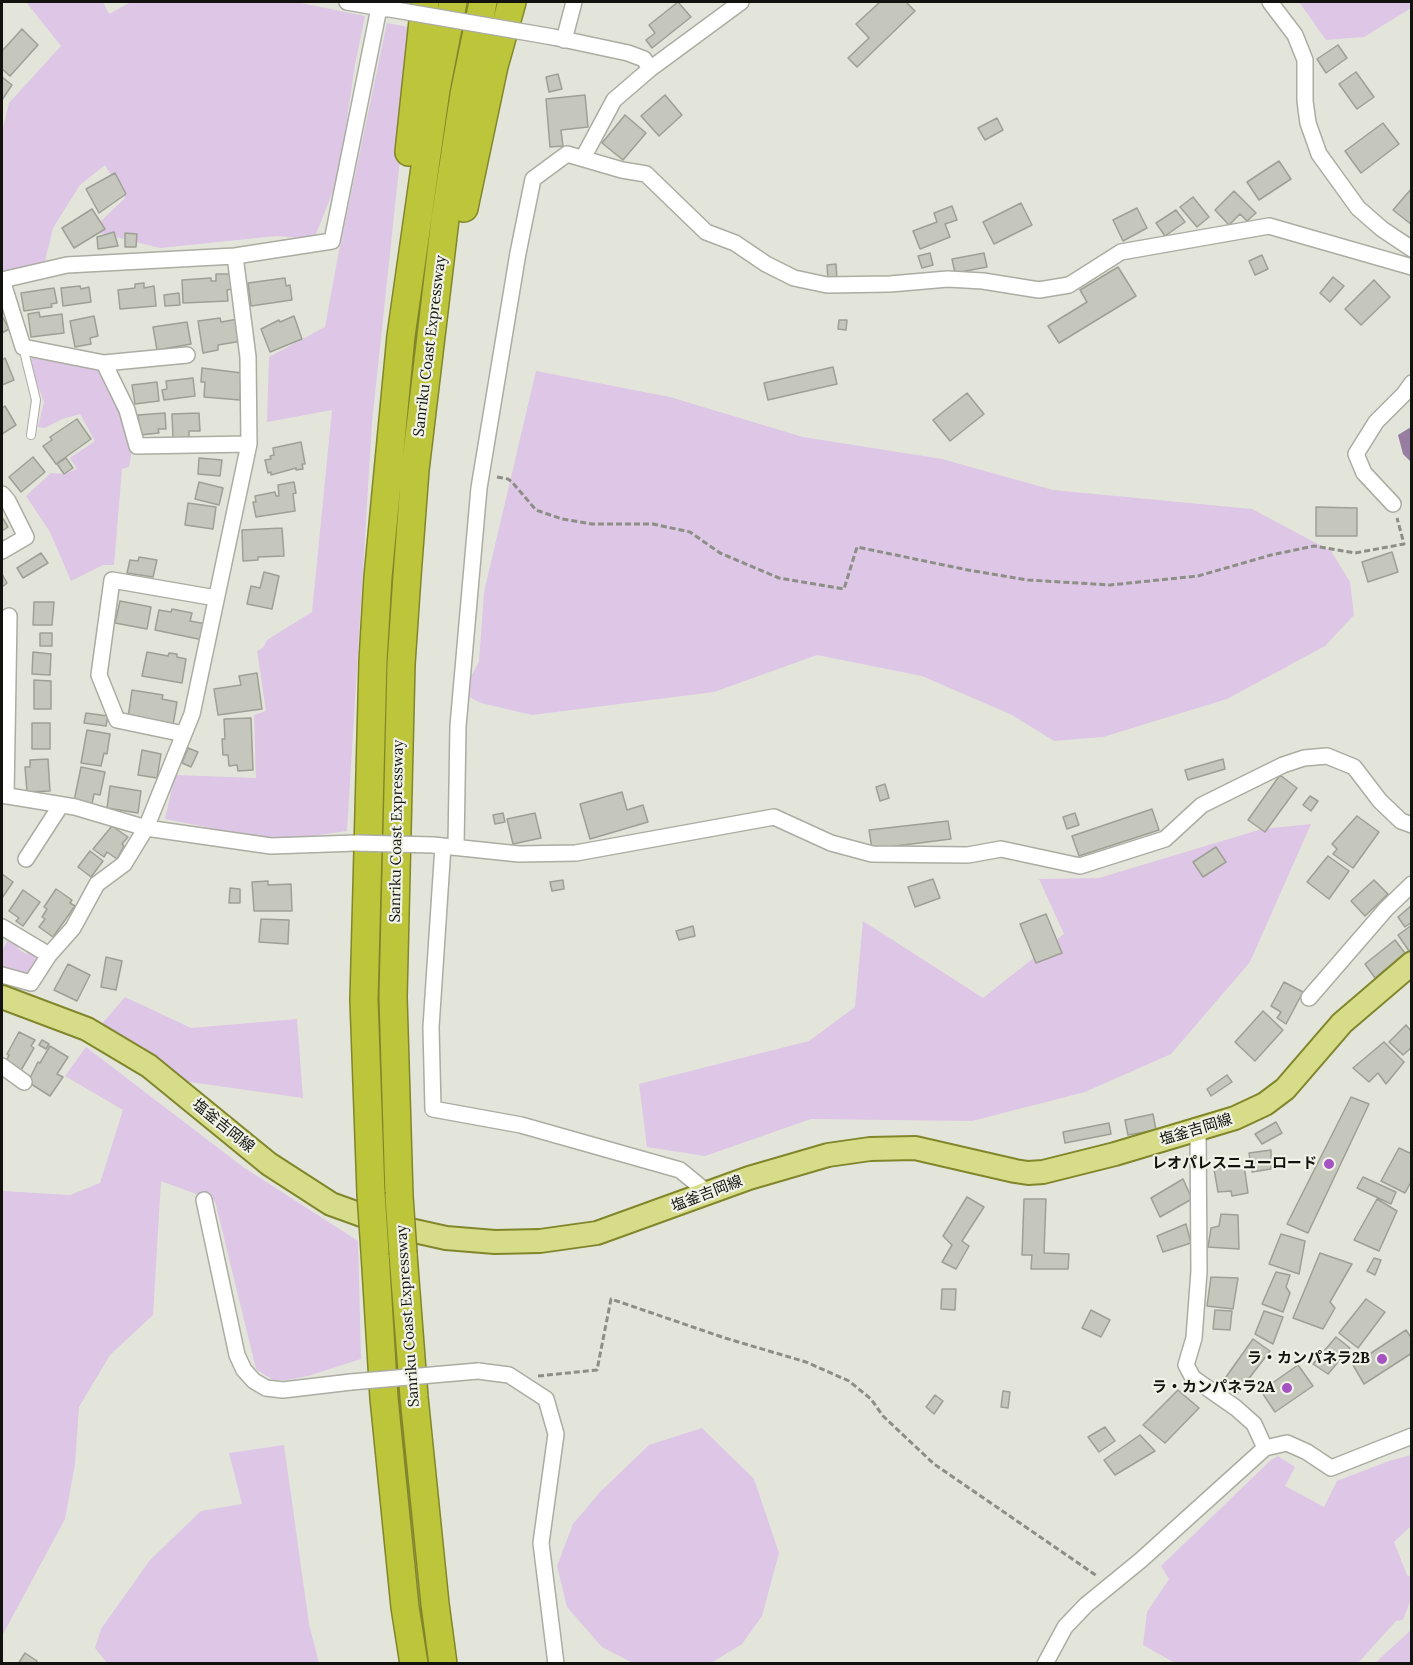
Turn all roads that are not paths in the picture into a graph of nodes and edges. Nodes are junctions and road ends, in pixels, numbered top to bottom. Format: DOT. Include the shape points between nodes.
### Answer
graph roads {
  1 [pos="347,2"];
  2 [pos="425,2"];
  3 [pos="453,2"];
  4 [pos="483,2"];
  5 [pos="512,2"];
  6 [pos="574,2"];
  7 [pos="741,2"];
  8 [pos="1270,2"];
  9 [pos="385,9"];
  10 [pos="559,39"];
  11 [pos="650,69"];
  12 [pos="583,158"];
  13 [pos="1412,249"];
  14 [pos="235,256"];
  15 [pos="1412,267"];
  16 [pos="2,280"];
  17 [pos="23,347"];
  18 [pos="187,355"];
  19 [pos="104,363"];
  20 [pos="1412,383"];
  21 [pos="31,435"];
  22 [pos="249,444"];
  23 [pos="415,470"];
  24 [pos="387,480"];
  25 [pos="2,494"];
  26 [pos="1393,504"];
  27 [pos="2,552"];
  28 [pos="216,598"];
  29 [pos="9,616"];
  30 [pos="184,734"];
  31 [pos="4,795"];
  32 [pos="61,805"];
  33 [pos="1412,825"];
  34 [pos="146,828"];
  35 [pos="444,846"];
  36 [pos="26,859"];
  37 [pos="1412,884"];
  38 [pos="2,927"];
  39 [pos="49,955"];
  40 [pos="1412,963"];
  41 [pos="2,975"];
  42 [pos="1309,998"];
  43 [pos="3,1000"];
  44 [pos="2,1066"];
  45 [pos="24,1082"];
  46 [pos="1198,1130"];
  47 [pos="708,1192"];
  48 [pos="204,1200"];
  49 [pos="1412,1436"];
  50 [pos="1265,1448"];
  51 [pos="414,1664"];
  52 [pos="443,1664"];
  53 [pos="556,1664"];
  54 [pos="1045,1664"];
  1 -- 9 [label="street"];
  2 -- 24 [label="highway" via="405,198"];
  3 -- 24 [label="highway, Sanriku Coast Expressway" via="414,239"];
  4 -- 23 [label="highway, Sanriku Coast Expressway" via="445,219"];
  5 -- 23 [label="highway" via="494,66 461,222"];
  6 -- 10 [label="street"];
  7 -- 11 [label="street"];
  8 -- 13 [label="street" via="1295,35 1305,60 1308,123 1319,154 1358,208 1382,230"];
  9 -- 10 [label="street, bridge"];
  9 -- 14 [label="street" via="332,241"];
  10 -- 11 [label="street" via="636,56 644,59"];
  11 -- 12 [label="street" via="614,100"];
  12 -- 15 [label="street" via="646,174 706,232 735,243 794,278 827,285 948,279 1039,290 1069,285 1121,252 1269,226"];
  12 -- 35 [label="street" via="567,154 533,179 518,253 479,488"];
  14 -- 16 [label="street" via="67,265"];
  14 -- 22 [label="street" via="248,357"];
  16 -- 17 [label="street"];
  17 -- 19 [label="street"];
  17 -- 21 [label="lane" via="36,400"];
  18 -- 19 [label="street"];
  19 -- 22 [label="street" via="127,410 137,446"];
  20 -- 26 [label="street" via="1376,422 1356,454 1364,473"];
  22 -- 28 [label="street"];
  23 -- 52 [label="highway, Sanriku Coast Expressway, bridge" via="401,664 393,997 403,1254"];
  24 -- 51 [label="highway, Sanriku Coast Expressway, bridge" via="373,661 364,1000 384,1398"];
  25 -- 27 [label="street" via="26,537"];
  28 -- 30 [label="street" via="192,714"];
  28 -- 30 [label="street" via="112,580 99,675 117,720"];
  29 -- 31 [label="street"];
  30 -- 34 [label="street"];
  31 -- 32 [label="street"];
  32 -- 34 [label="street"];
  32 -- 36 [label="street"];
  33 -- 35 [label="street" via="1401,821 1380,801 1354,767 1327,756 1283,765 1202,805 1165,839 1080,866 1001,849 968,855 872,854 831,843 774,817 576,854 519,854"];
  34 -- 35 [label="street, bridge" via="271,846"];
  34 -- 39 [label="street" via="124,864 97,884 73,928"];
  35 -- 47 [label="street" via="431,1027 433,1109 521,1125 680,1170"];
  37 -- 42 [label="street"];
  38 -- 39 [label="street"];
  39 -- 41 [label="street" via="31,983"];
  40 -- 46 [label="main road, 塩釜吉岡線" via="1342,1023 1285,1089 1266,1104"];
  43 -- 47 [label="main road, 塩釜吉岡線" via="87,1029 149,1066 269,1164 331,1204 392,1226 446,1239 540,1241 597,1233"];
  44 -- 45 [label="street"];
  46 -- 47 [label="main road, 塩釜吉岡線" via="1063,1168 1028,1173 915,1148 870,1149 828,1155"];
  46 -- 50 [label="street" via="1199,1271 1194,1338 1186,1365 1193,1378 1254,1424"];
  48 -- 53 [label="street, bridge" via="237,1354 244,1370 266,1388 283,1390 478,1371 509,1376 546,1399 556,1434 541,1543"];
  49 -- 50 [label="street" via="1331,1468 1287,1443"];
  50 -- 54 [label="street" via="1086,1605 1065,1627"];
}
